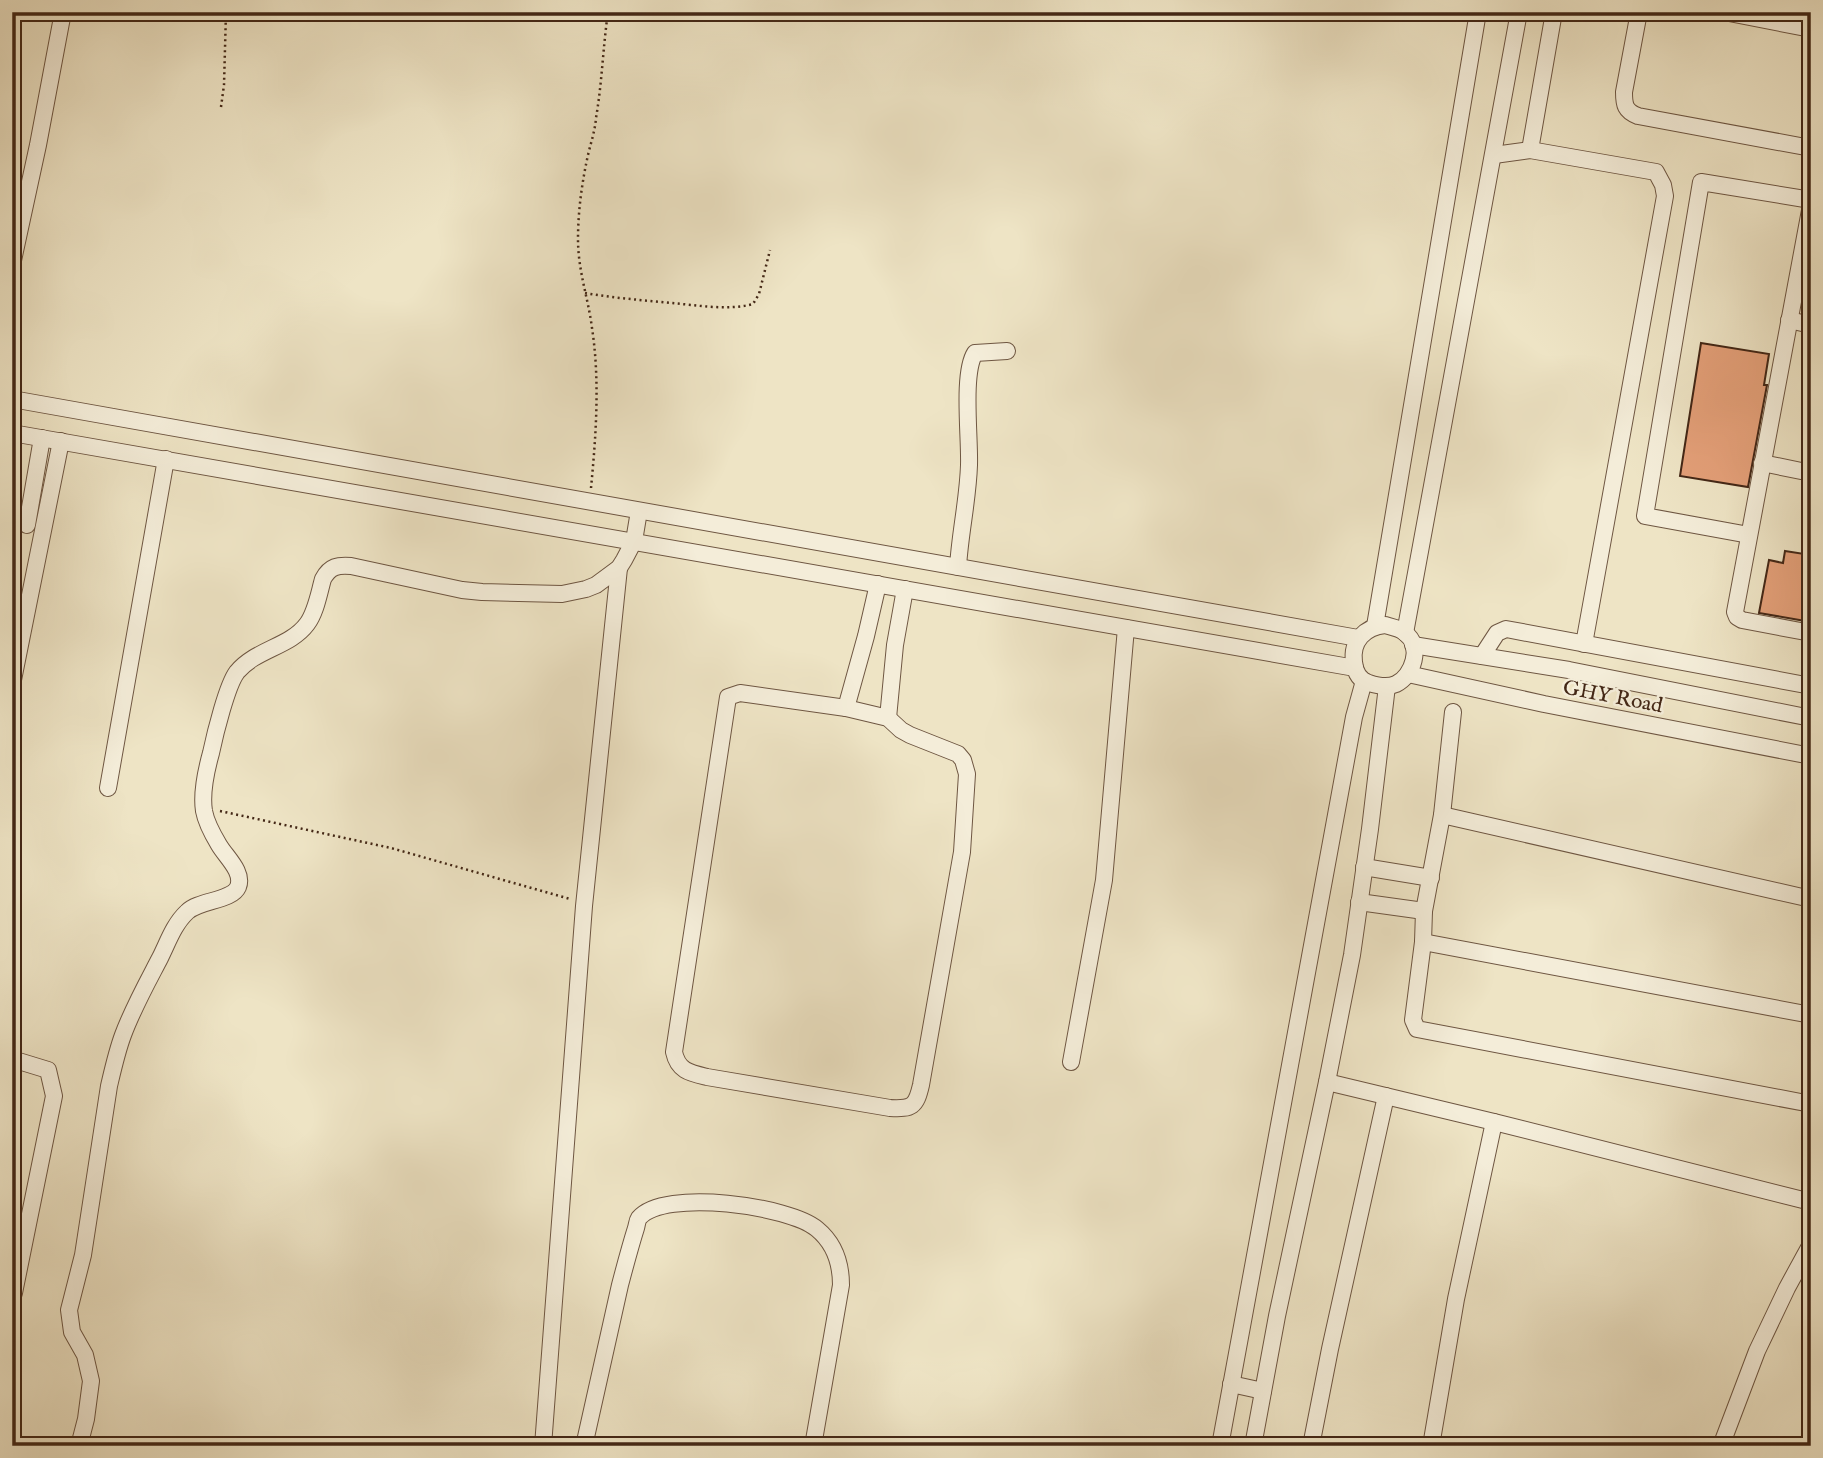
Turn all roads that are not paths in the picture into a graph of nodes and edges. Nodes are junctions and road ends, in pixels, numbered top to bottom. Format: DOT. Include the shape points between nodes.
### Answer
graph roads {
  1 [pos="63,12"];
  2 [pos="1478,12"];
  3 [pos="1520,12"];
  4 [pos="1553,12"];
  5 [pos="1639,12"];
  6 [pos="1724,12"];
  7 [pos="1811,29"];
  8 [pos="1811,148"];
  9 [pos="1530,150"];
  10 [pos="1494,155"];
  11 [pos="1811,200"];
  12 [pos="1811,205"];
  13 [pos="12,265"];
  14 [pos="1803,282"];
  15 [pos="1788,320"];
  16 [pos="1811,324"];
  17 [pos="1007,351"];
  18 [pos="12,399"];
  19 [pos="12,433"];
  20 [pos="42,438"];
  21 [pos="61,441"];
  22 [pos="166,459"];
  23 [pos="1762,463"];
  24 [pos="1811,472"];
  25 [pos="639,511"];
  26 [pos="19,524"];
  27 [pos="44,527"];
  28 [pos="1749,535"];
  29 [pos="634,541"];
  30 [pos="958,567"];
  31 [pos="619,568"];
  32 [pos="878,584"];
  33 [pos="905,589"];
  34 [pos="1375,626"];
  35 [pos="1126,628"];
  36 [pos="1811,633"];
  37 [pos="1358,638"];
  38 [pos="1409,639"];
  39 [pos="1584,644"];
  40 [pos="1482,656"];
  41 [pos="1408,674"];
  42 [pos="1359,675"];
  43 [pos="12,685"];
  44 [pos="1387,686"];
  45 [pos="1811,686"];
  46 [pos="846,708"];
  47 [pos="1453,712"];
  48 [pos="888,718"];
  49 [pos="1811,718"];
  50 [pos="1811,756"];
  51 [pos="108,788"];
  52 [pos="1442,815"];
  53 [pos="1364,867"];
  54 [pos="1431,878"];
  55 [pos="1811,899"];
  56 [pos="1359,902"];
  57 [pos="1424,911"];
  58 [pos="1423,942"];
  59 [pos="1811,1015"];
  60 [pos="12,1059"];
  61 [pos="1071,1062"];
  62 [pos="1327,1082"];
  63 [pos="1386,1096"];
  64 [pos="1811,1104"];
  65 [pos="1494,1122"];
  66 [pos="1811,1202"];
  67 [pos="1811,1244"];
  68 [pos="12,1294"];
  69 [pos="1231,1384"];
  70 [pos="1263,1391"];
  71 [pos="79,1446"];
  72 [pos="543,1446"];
  73 [pos="584,1446"];
  74 [pos="813,1446"];
  75 [pos="1220,1446"];
  76 [pos="1253,1446"];
  77 [pos="1311,1446"];
  78 [pos="1432,1446"];
  79 [pos="1721,1446"];
  1 -- 13 [label="street"];
  2 -- 34 [label="street"];
  3 -- 10 [label="street"];
  4 -- 9 [label="street"];
  5 -- 8 [label="street" via="1624,92 1630,113"];
  6 -- 7 [label="street"];
  9 -- 10 [label="street"];
  9 -- 39 [label="street" via="1656,172 1664,185"];
  10 -- 38 [label="street"];
  11 -- 28 [label="street" via="1701,182 1646,516"];
  12 -- 14 [label="street"];
  14 -- 15 [label="street"];
  15 -- 16 [label="street"];
  15 -- 23 [label="street"];
  17 -- 30 [label="street" via="975,353 970,363 969,466"];
  18 -- 25 [label="street"];
  19 -- 20 [label="street"];
  20 -- 21 [label="street"];
  20 -- 26 [label="street"];
  21 -- 22 [label="street"];
  21 -- 27 [label="street"];
  22 -- 29 [label="street"];
  22 -- 51 [label="street"];
  23 -- 24 [label="street"];
  23 -- 28 [label="street"];
  25 -- 29 [label="street"];
  25 -- 30 [label="street"];
  26 -- 27 [label="street"];
  27 -- 43 [label="street"];
  28 -- 36 [label="street" via="1736,615"];
  29 -- 31 [label="street"];
  29 -- 32 [label="street"];
  30 -- 37 [label="street"];
  31 -- 71 [label="street" via="586,589 533,594 472,591 351,566 332,567 306,626 236,673 203,793 206,817 238,873 239,886 183,915 141,995 115,1059 83,1255 69,1310 72,1332 85,1355 91,1381"];
  31 -- 72 [label="street" via="583,906"];
  32 -- 33 [label="street"];
  32 -- 46 [label="street"];
  33 -- 35 [label="street"];
  33 -- 48 [label="street"];
  34 -- 37 [label="street"];
  34 -- 38 [label="street" via="1385,625"];
  35 -- 42 [label="street"];
  35 -- 61 [label="street" via="1104,880"];
  37 -- 42 [label="street" via="1353,658"];
  38 -- 40 [label="street, GHY Road"];
  38 -- 41 [label="street" via="1414,660"];
  39 -- 40 [label="street" via="1506,629 1497,633"];
  39 -- 45 [label="street"];
  40 -- 49 [label="street, GHY Road"];
  41 -- 44 [label="street"];
  41 -- 50 [label="street, GHY Road"];
  42 -- 44 [label="street"];
  42 -- 69 [label="street"];
  44 -- 53 [label="street"];
  46 -- 48 [label="street"];
  46 -- 48 [label="street" via="740,693 728,697 674,1052 685,1071 890,1108 909,1108 918,1097 962,852 967,774 958,754 911,736"];
  47 -- 52 [label="street"];
  52 -- 54 [label="street"];
  52 -- 55 [label="street"];
  53 -- 54 [label="street"];
  53 -- 56 [label="street"];
  54 -- 57 [label="street"];
  56 -- 57 [label="street"];
  56 -- 62 [label="street"];
  57 -- 58 [label="street"];
  58 -- 59 [label="street"];
  58 -- 64 [label="street" via="1413,1020 1417,1028"];
  60 -- 68 [label="street" via="48,1070 54,1096"];
  62 -- 63 [label="street"];
  62 -- 70 [label="street"];
  63 -- 65 [label="street"];
  63 -- 77 [label="street"];
  65 -- 66 [label="street"];
  65 -- 78 [label="street" via="1456,1299"];
  67 -- 79 [label="street" via="1757,1351"];
  69 -- 70 [label="street"];
  69 -- 75 [label="street"];
  70 -- 76 [label="street"];
  73 -- 74 [label="street" via="639,1219 659,1206 698,1201 741,1205 802,1220 829,1241 836,1254 841,1285"];
}
